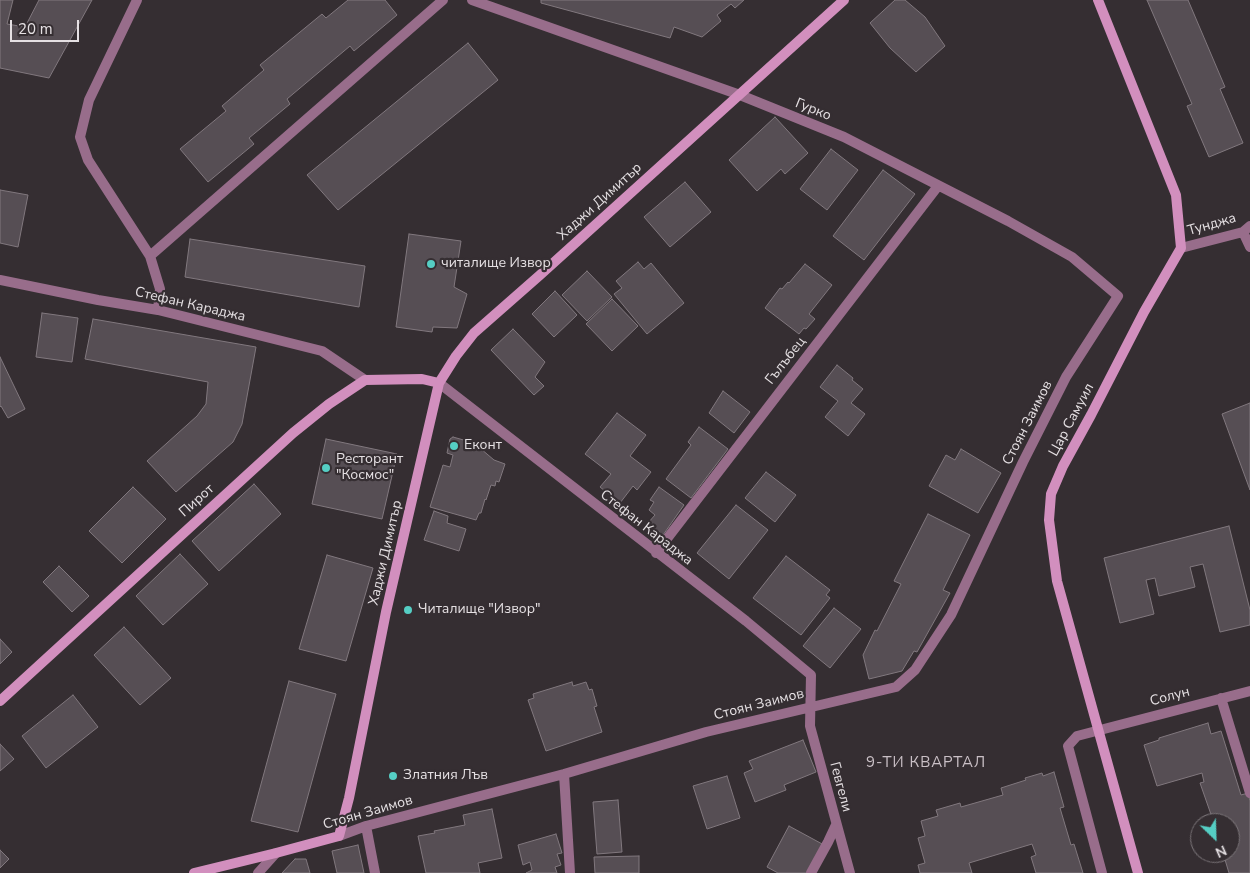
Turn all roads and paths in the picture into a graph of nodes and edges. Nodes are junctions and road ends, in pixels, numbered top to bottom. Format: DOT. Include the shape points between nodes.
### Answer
graph roads {
  1 [pos="137,0"];
  2 [pos="443,0"];
  3 [pos="472,0"];
  4 [pos="844,0"];
  5 [pos="1098,0"];
  6 [pos="740,95"];
  7 [pos="938,186"];
  8 [pos="1247,229"];
  9 [pos="1250,247"];
  10 [pos="1181,248"];
  11 [pos="150,256"];
  12 [pos="0,280"];
  13 [pos="1118,296"];
  14 [pos="158,310"];
  15 [pos="365,380"];
  16 [pos="439,384"];
  17 [pos="656,553"];
  18 [pos="1250,691"];
  19 [pos="1221,698"];
  20 [pos="0,701"];
  21 [pos="811,706"];
  22 [pos="1098,730"];
  23 [pos="564,774"];
  24 [pos="1250,793"];
  25 [pos="836,825"];
  26 [pos="366,826"];
  27 [pos="339,836"];
  28 [pos="276,853"];
  29 [pos="194,873"];
  30 [pos="258,873"];
  31 [pos="375,873"];
  32 [pos="570,873"];
  33 [pos="811,873"];
  34 [pos="850,873"];
  35 [pos="1102,873"];
  36 [pos="1138,873"];
  1 -- 11 [label="street" via="89,100 80,138 88,160"];
  2 -- 11 [label="street"];
  3 -- 6 [label="street, Гурко"];
  4 -- 6 [label="street, Хаджи Димитър"];
  5 -- 10 [label="street" via="1176,195"];
  6 -- 7 [label="street, Гурко" via="844,138"];
  6 -- 16 [label="street, Хаджи Димитър" via="474,333"];
  7 -- 13 [label="street, Гурко" via="1072,256"];
  7 -- 17 [label="street, Гълъбец"];
  8 -- 9 [label="street"];
  8 -- 10 [label="street, Тунджа"];
  10 -- 22 [label="street, Цар Самуил" via="1144,312 1051,494 1049,520 1057,581"];
  11 -- 14 [label="street" via="160,289"];
  12 -- 14 [label="street, Стефан Караджа"];
  13 -- 21 [label="street, Стоян Заимов" via="1066,377 951,615 915,670 896,687"];
  14 -- 15 [label="street, Стефан Караджа" via="322,351"];
  15 -- 16 [label="street" via="422,379"];
  15 -- 20 [label="street, Пирот" via="293,433"];
  16 -- 17 [label="street, Стефан Караджа"];
  16 -- 27 [label="street, Хаджи Димитър"];
  17 -- 21 [label="street, Стефан Караджа" via="811,675"];
  18 -- 19 [label="street, Солун"];
  19 -- 22 [label="street, Солун"];
  19 -- 24 [label="street"];
  21 -- 23 [label="street, Стоян Заимов" via="706,732"];
  21 -- 25 [label="street, Гевгели" via="810,726"];
  22 -- 35 [label="street, Солун" via="1077,736 1068,746"];
  22 -- 36 [label="street, Цар Самуил"];
  23 -- 26 [label="street, Стоян Заимов"];
  23 -- 32 [label="street"];
  25 -- 33 [label="street"];
  25 -- 34 [label="street, Гевгели"];
  26 -- 27 [label="street, Стоян Заимов"];
  26 -- 31 [label="street"];
  27 -- 28 [label="street, Стоян Заимов"];
  28 -- 29 [label="street, Стоян Заимов"];
  28 -- 30 [label="street"];
}
